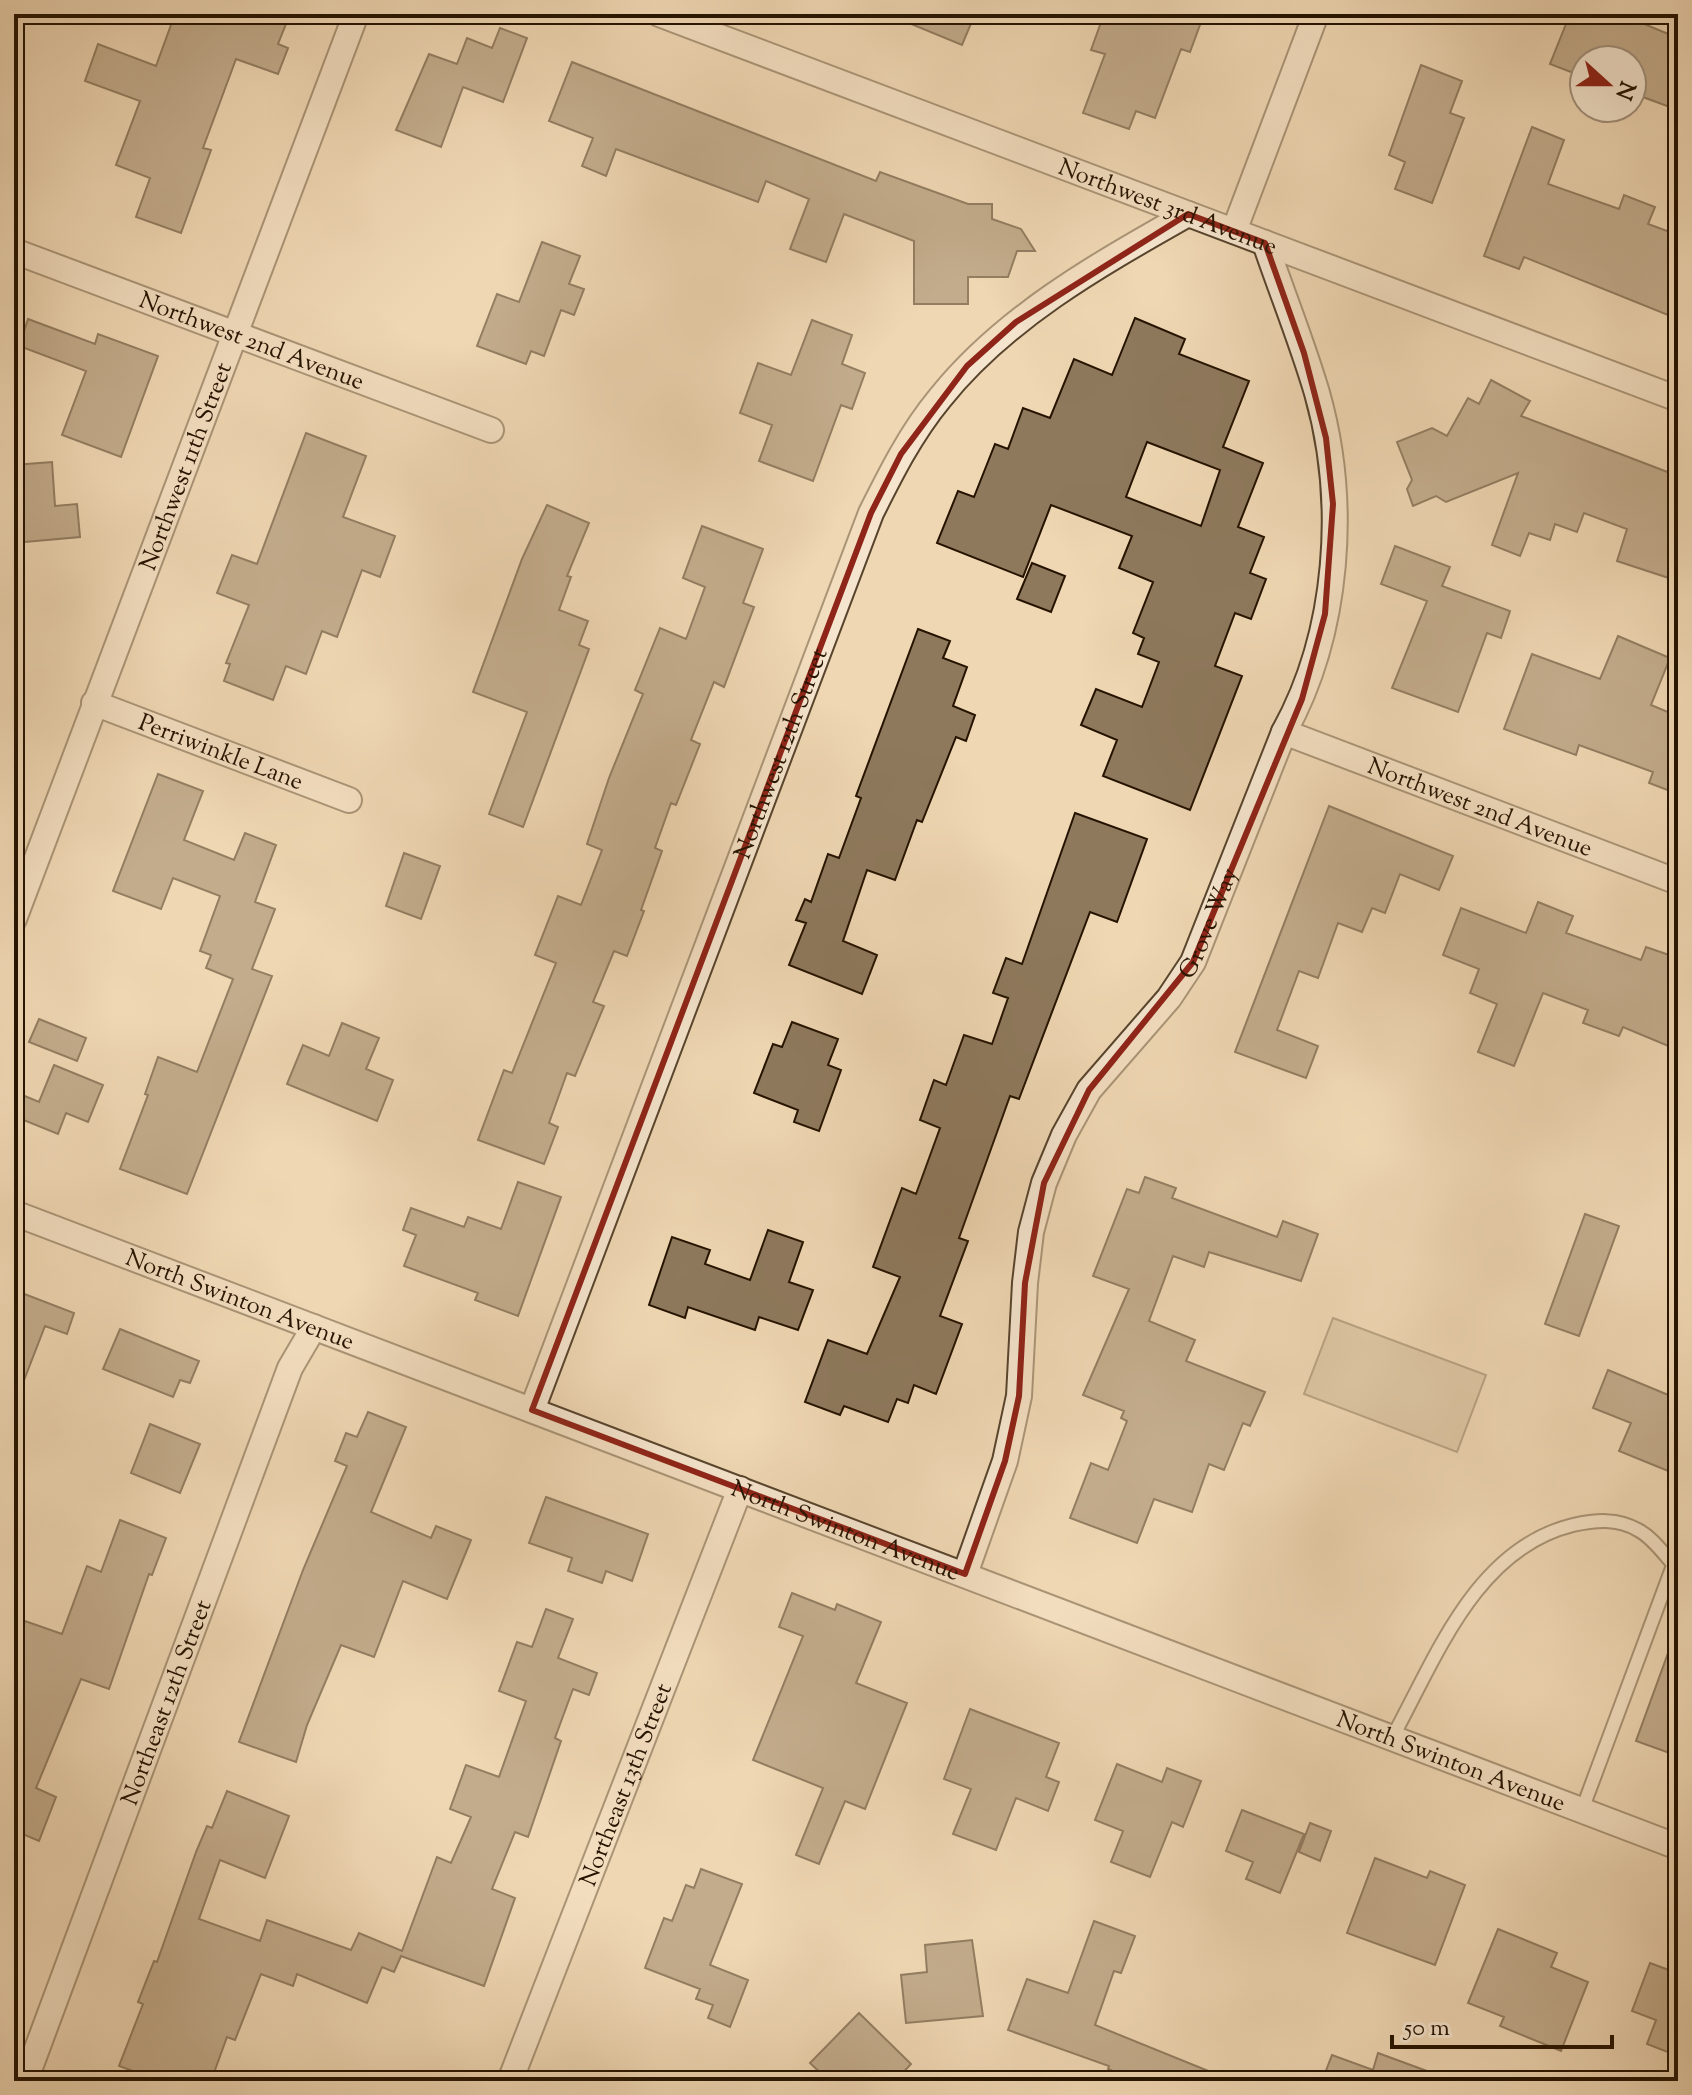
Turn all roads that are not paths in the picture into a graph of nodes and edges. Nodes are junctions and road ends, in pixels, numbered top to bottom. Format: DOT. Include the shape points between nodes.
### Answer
graph roads {
  1 [pos="356,14"];
  2 [pos="659,14"];
  3 [pos="1315,14"];
  4 [pos="1188,214"];
  5 [pos="1234,231"];
  6 [pos="1265,243"];
  7 [pos="14,251"];
  8 [pos="234,335"];
  9 [pos="1678,399"];
  10 [pos="491,430"];
  11 [pos="94,703"];
  12 [pos="1284,732"];
  13 [pos="349,800"];
  14 [pos="1678,882"];
  15 [pos="14,919"];
  16 [pos="14,1213"];
  17 [pos="314,1327"];
  18 [pos="532,1410"];
  19 [pos="740,1489"];
  20 [pos="1676,1558"];
  21 [pos="965,1574"];
  22 [pos="1392,1738"];
  23 [pos="1582,1810"];
  24 [pos="1678,1847"];
  25 [pos="25,2081"];
  26 [pos="510,2081"];
  1 -- 8 [label="street, Northwest 11th Street"];
  2 -- 4 [label="street, Northwest 3rd Avenue"];
  3 -- 5 [label="street"];
  4 -- 5 [label="street, Northwest 3rd Avenue"];
  4 -- 18 [label="street, Northwest 12th Street" via="1051,295 1016,322 967,366 901,454 871,513"];
  5 -- 6 [label="street, Northwest 3rd Avenue"];
  6 -- 9 [label="street, Northwest 3rd Avenue"];
  6 -- 12 [label="street, Grove Way" via="1317,395 1333,504 1325,614 1302,699"];
  7 -- 8 [label="street, Northwest 2nd Avenue"];
  8 -- 10 [label="street, Northwest 2nd Avenue"];
  8 -- 11 [label="street, Northwest 11th Street"];
  11 -- 13 [label="street, Perriwinkle Lane"];
  11 -- 15 [label="street, Northwest 11th Street"];
  12 -- 14 [label="street, Northwest 2nd Avenue"];
  12 -- 21 [label="street, Grove Way" via="1193,962 1169,998 1089,1090 1044,1183 1025,1283 1019,1396 1005,1461"];
  16 -- 17 [label="street, North Swinton Avenue"];
  17 -- 18 [label="street, North Swinton Avenue"];
  17 -- 25 [label="street, Northeast 12th Street" via="290,1368"];
  18 -- 19 [label="street, North Swinton Avenue"];
  19 -- 21 [label="street, North Swinton Avenue"];
  19 -- 26 [label="street, Northeast 13th Street"];
  20 -- 22 [label="lane" via="1621,1521 1589,1521 1529,1542 1489,1575 1465,1607"];
  20 -- 23 [label="lane"];
  21 -- 22 [label="street, North Swinton Avenue"];
  22 -- 23 [label="street, North Swinton Avenue"];
  23 -- 24 [label="street, North Swinton Avenue"];
}
